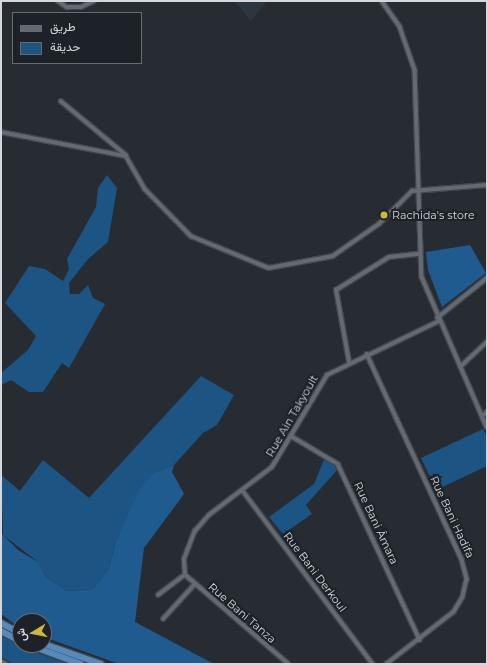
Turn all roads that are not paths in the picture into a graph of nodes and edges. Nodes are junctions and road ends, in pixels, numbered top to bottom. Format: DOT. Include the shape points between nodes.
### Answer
graph roads {
  1 [pos="58,1"];
  2 [pos="94,1"];
  3 [pos="382,1"];
  4 [pos="61,101"];
  5 [pos="1,132"];
  6 [pos="126,156"];
  7 [pos="487,185"];
  8 [pos="419,192"];
  9 [pos="419,254"];
  10 [pos="487,278"];
  11 [pos="438,319"];
  12 [pos="487,342"];
  13 [pos="367,354"];
  14 [pos="349,362"];
  15 [pos="460,367"];
  16 [pos="487,412"];
  17 [pos="482,416"];
  18 [pos="487,427"];
  19 [pos="291,436"];
  20 [pos="243,491"];
  21 [pos="185,575"];
  22 [pos="195,584"];
  23 [pos="158,595"];
  24 [pos="163,619"];
  25 [pos="1,623"];
  26 [pos="12,629"];
  27 [pos="1,631"];
  28 [pos="12,637"];
  29 [pos="420,640"];
  30 [pos="52,647"];
  31 [pos="51,653"];
  32 [pos="1,661"];
  33 [pos="6,664"];
  34 [pos="81,664"];
  35 [pos="101,664"];
  36 [pos="288,664"];
  37 [pos="374,664"];
  38 [pos="387,664"];
  1 -- 2 [label="street" via="67,7 81,8"];
  3 -- 8 [label="street" via="400,27 415,70"];
  4 -- 6 [label="street"];
  5 -- 6 [label="street"];
  6 -- 8 [label="street" via="145,189 191,236 269,268 333,256 379,224 412,191"];
  7 -- 8 [label="street"];
  8 -- 9 [label="street"];
  9 -- 11 [label="street" via="422,277"];
  9 -- 14 [label="street" via="389,257 336,290"];
  10 -- 11 [label="street, Rue Ain Takyoult"];
  11 -- 13 [label="street, Rue Ain Takyoult"];
  11 -- 15 [label="street"];
  12 -- 15 [label="street"];
  13 -- 14 [label="street, Rue Ain Takyoult"];
  13 -- 29 [label="street, Rue Bani Hadifa" via="466,570 466,588 460,605"];
  14 -- 19 [label="street, Rue Ain Takyoult" via="322,379"];
  15 -- 17 [label="street"];
  16 -- 17 [label="street"];
  17 -- 18 [label="street"];
  19 -- 20 [label="street, Rue Ain Takyoult" via="272,467"];
  19 -- 29 [label="street, Rue Bani Âmara" via="338,464"];
  20 -- 21 [label="street, Rue Ain Takyoult" via="209,515 195,531 184,559"];
  20 -- 37 [label="street, Rue Bani Derkoul"];
  21 -- 22 [label="street, Rue Bani Tanza"];
  21 -- 23 [label="street"];
  22 -- 24 [label="street"];
  22 -- 36 [label="street, Rue Bani Tanza"];
  25 -- 26 [label="highway"];
  27 -- 28 [label="highway"];
  29 -- 38 [label="street, Rue Bani Hadifa"];
  30 -- 35 [label="highway"];
  31 -- 34 [label="highway"];
  32 -- 33 [label="street"];
}
